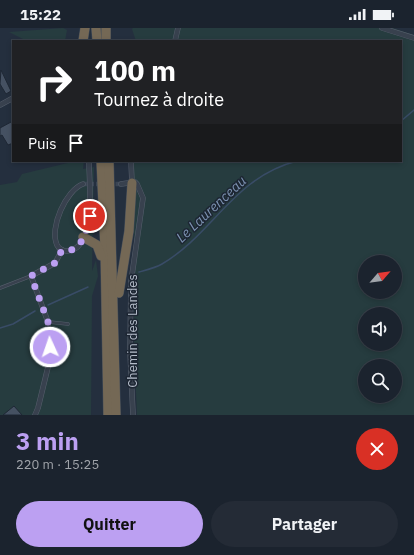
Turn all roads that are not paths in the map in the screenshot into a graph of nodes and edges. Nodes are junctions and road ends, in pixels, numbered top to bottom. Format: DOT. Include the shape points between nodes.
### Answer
graph roads {
  1 [pos="85,28"];
  2 [pos="96,28"];
  3 [pos="106,28"];
  4 [pos="178,28"];
  5 [pos="382,28"];
  6 [pos="414,38"];
  7 [pos="82,40"];
  8 [pos="97,40"];
  9 [pos="106,40"];
  10 [pos="175,40"];
  11 [pos="12,99"];
  12 [pos="0,105"];
  13 [pos="89,162"];
  14 [pos="101,162"];
  15 [pos="109,162"];
  16 [pos="131,162"];
  17 [pos="132,183"];
  18 [pos="83,184"];
  19 [pos="121,184"];
  20 [pos="83,237"];
  21 [pos="62,250"];
  22 [pos="31,276"];
  23 [pos="106,286"];
  24 [pos="0,288"];
  25 [pos="114,312"];
  26 [pos="48,322"];
  27 [pos="68,324"];
  28 [pos="35,415"];
  29 [pos="108,415"];
  30 [pos="116,415"];
  31 [pos="133,415"];
  1 -- 7 [label="highway"];
  2 -- 8 [label="highway"];
  3 -- 9 [label="highway"];
  4 -- 10 [label="street"];
  5 -- 6 [label="street"];
  11 -- 12 [label="street"];
  13 -- 20 [label="street" via="90,216"];
  14 -- 23 [label="highway"];
  15 -- 25 [label="highway"];
  16 -- 17 [label="street"];
  17 -- 19 [label="street"];
  17 -- 25 [label="highway" via="128,236 118,305"];
  17 -- 31 [label="street, Chemin des Landes" via="138,184 144,198 130,282"];
  18 -- 21 [label="street" via="72,191 58,219 56,238"];
  20 -- 21 [label="street" via="73,249"];
  20 -- 23 [label="highway" via="100,247 102,277"];
  21 -- 22 [label="street" via="55,263"];
  22 -- 24 [label="lane"];
  22 -- 26 [label="street"];
  23 -- 29 [label="highway"];
  25 -- 30 [label="highway"];
  26 -- 27 [label="lane"];
  26 -- 28 [label="street" via="49,363"];
}
